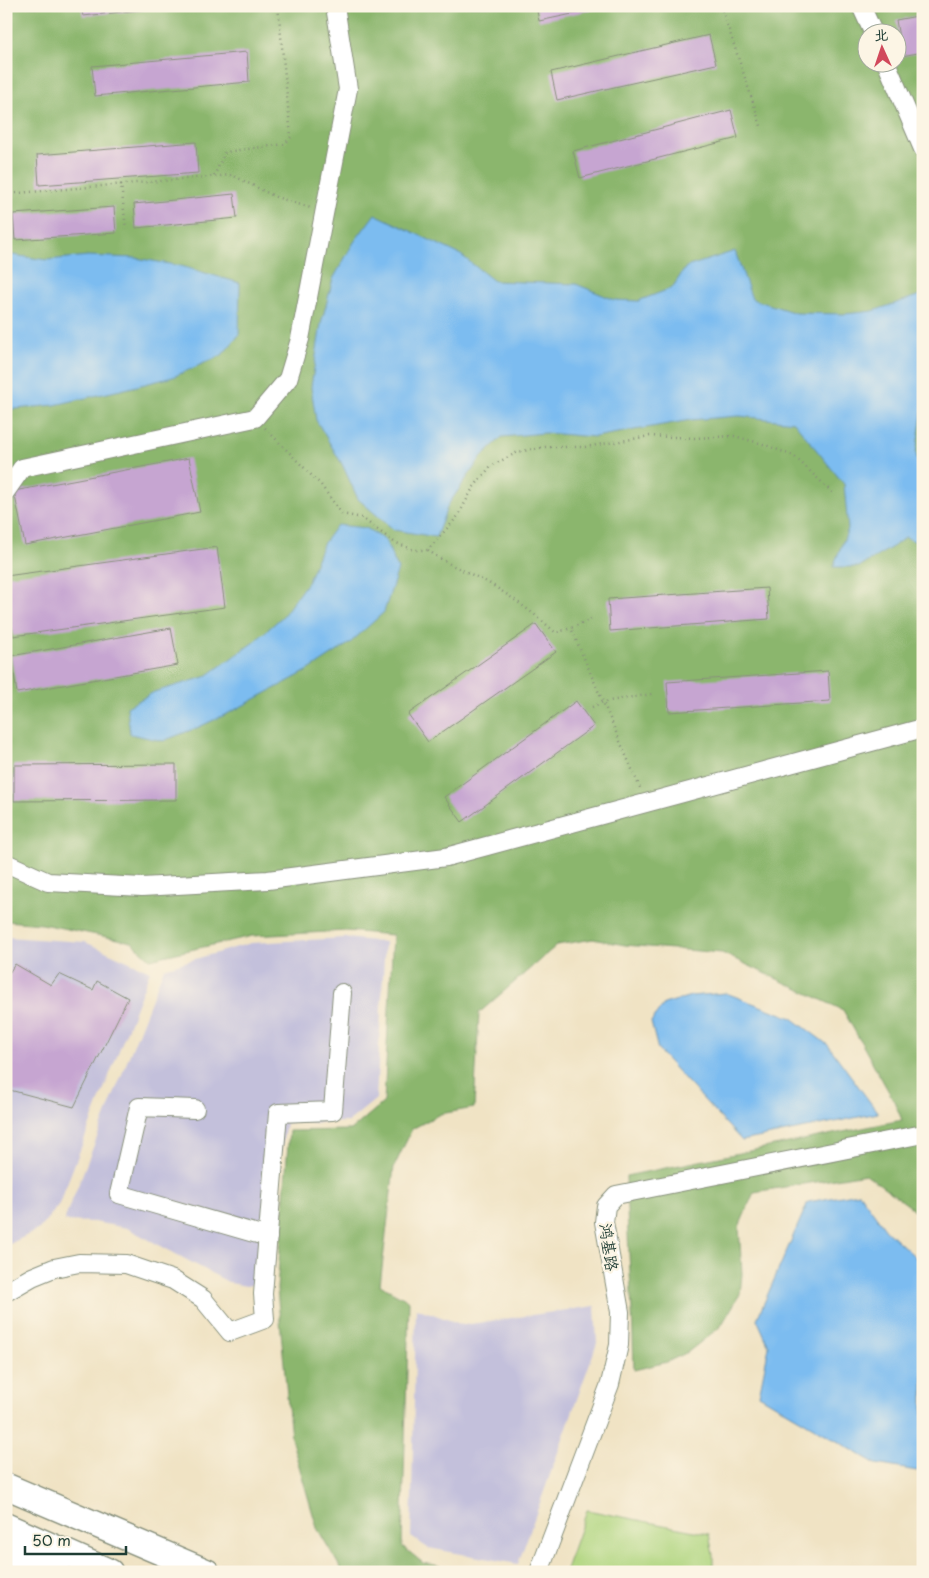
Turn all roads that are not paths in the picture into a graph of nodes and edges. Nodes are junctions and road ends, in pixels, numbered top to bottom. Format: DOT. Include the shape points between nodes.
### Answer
graph roads {
  1 [pos="335,6"];
  2 [pos="861,6"];
  3 [pos="868,22"];
  4 [pos="890,72"];
  5 [pos="923,149"];
  6 [pos="6,491"];
  7 [pos="923,728"];
  8 [pos="6,863"];
  9 [pos="342,993"];
  10 [pos="194,1108"];
  11 [pos="923,1134"];
  12 [pos="268,1237"];
  13 [pos="6,1292"];
  14 [pos="6,1486"];
  15 [pos="6,1526"];
  16 [pos="6,1552"];
  17 [pos="57,1572"];
  18 [pos="110,1572"];
  19 [pos="207,1572"];
  20 [pos="539,1572"];
  1 -- 6 [label="street" via="348,89 300,339 288,379 255,418 22,468"];
  2 -- 3 [label="street"];
  4 -- 5 [label="street"];
  7 -- 8 [label="street" via="446,857 268,880 142,888 48,882"];
  9 -- 12 [label="street" via="333,1111 278,1112"];
  10 -- 12 [label="street" via="139,1107 119,1194"];
  11 -- 20 [label="street, 鸿基路" via="616,1195 606,1206 604,1222 620,1312 619,1345 610,1384"];
  12 -- 13 [label="street" via="263,1294 265,1319 230,1332 203,1299 173,1280 126,1264 79,1263 54,1268"];
  14 -- 19 [label="highway"];
  15 -- 18 [label="highway"];
  16 -- 17 [label="highway"];
}
